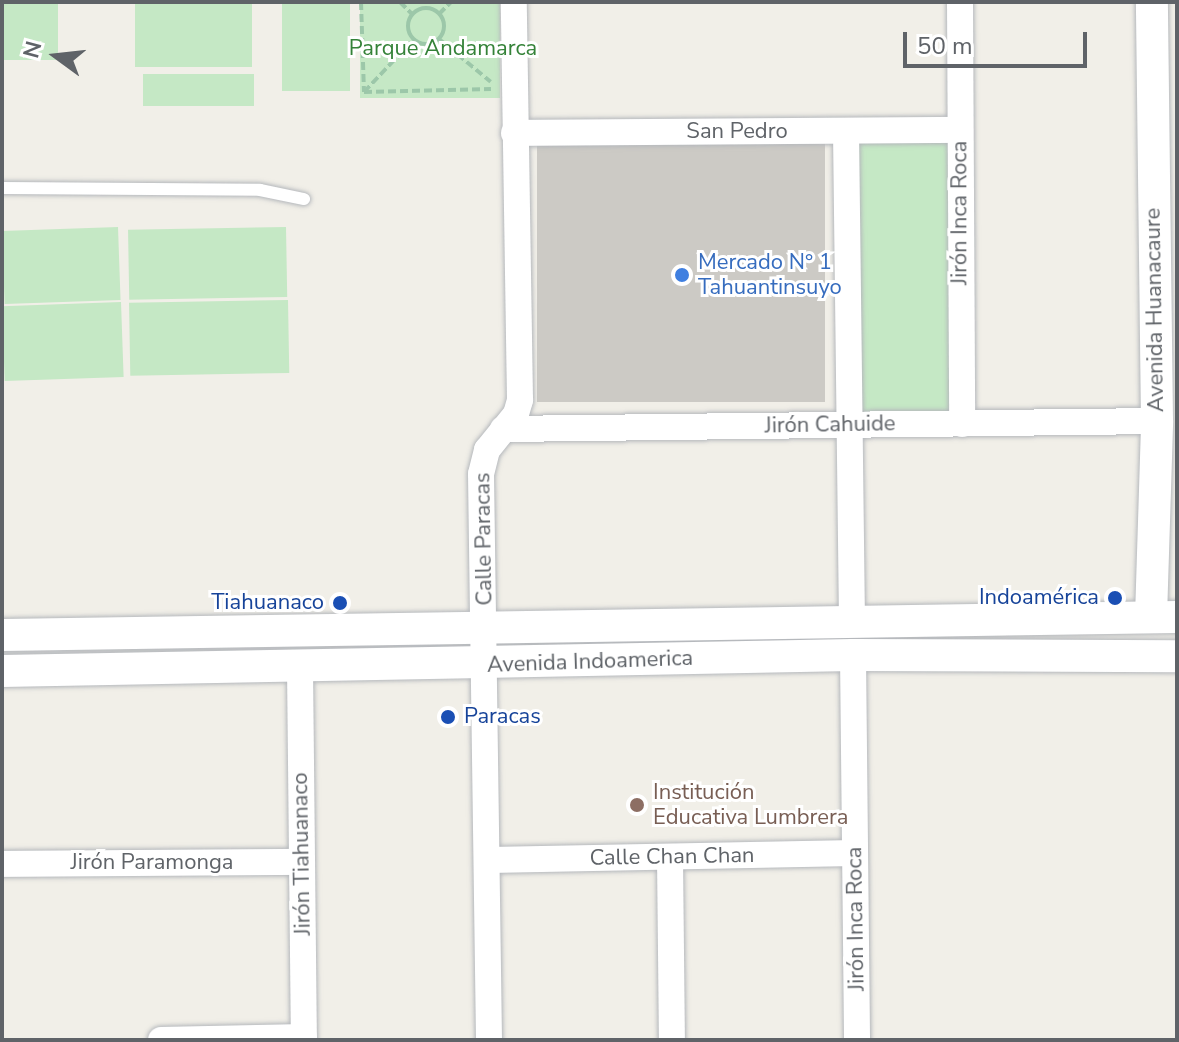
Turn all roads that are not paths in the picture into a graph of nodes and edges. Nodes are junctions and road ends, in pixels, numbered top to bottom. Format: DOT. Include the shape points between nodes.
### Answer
graph roads {
  1 [pos="514,2"];
  2 [pos="960,2"];
  3 [pos="1152,2"];
  4 [pos="960,130"];
  5 [pos="846,131"];
  6 [pos="514,133"];
  7 [pos="2,188"];
  8 [pos="304,199"];
  9 [pos="1157,421"];
  10 [pos="962,424"];
  11 [pos="850,425"];
  12 [pos="503,429"];
  13 [pos="1168,618"];
  14 [pos="852,620"];
  15 [pos="486,629"];
  16 [pos="2,635"];
  17 [pos="862,655"];
  18 [pos="1177,656"];
  19 [pos="487,665"];
  20 [pos="300,667"];
  21 [pos="2,671"];
  22 [pos="855,853"];
  23 [pos="670,857"];
  24 [pos="489,860"];
  25 [pos="302,862"];
  26 [pos="2,864"];
  27 [pos="304,1038"];
  28 [pos="161,1040"];
  29 [pos="489,1040"];
  30 [pos="672,1040"];
  31 [pos="857,1040"];
  1 -- 6 [label="street, Calle Paracas"];
  2 -- 4 [label="street, Jirón Inca Roca"];
  3 -- 9 [label="street, Avenida Huanacaure"];
  4 -- 5 [label="street, San Pedro"];
  4 -- 10 [label="street, Jirón Inca Roca"];
  5 -- 6 [label="street, San Pedro"];
  5 -- 11 [label="street"];
  6 -- 12 [label="street, Calle Paracas" via="520,400"];
  7 -- 8 [label="lane" via="260,190"];
  9 -- 10 [label="street, Jirón Cahuide"];
  9 -- 13 [label="street, Avenida Huanacaure"];
  10 -- 11 [label="street, Jirón Cahuide"];
  11 -- 12 [label="street, Jirón Cahuide"];
  11 -- 14 [label="street"];
  12 -- 15 [label="street, Calle Paracas" via="487,450 481,474"];
  13 -- 14 [label="street, Avenida Indoamerica"];
  13 -- 17 [label="street" via="1168,633 1147,640 939,640"];
  14 -- 15 [label="street, Avenida Indoamerica"];
  15 -- 16 [label="street, Avenida Indoamerica"];
  15 -- 19 [label="street, Calle Paracas"];
  17 -- 18 [label="street, Avenida Indoamerica"];
  17 -- 19 [label="street, Avenida Indoamerica"];
  17 -- 22 [label="street, Jirón Inca Roca"];
  19 -- 20 [label="street, Avenida Indoamerica"];
  19 -- 24 [label="street, Calle Paracas"];
  20 -- 21 [label="street, Avenida Indoamerica"];
  20 -- 25 [label="street, Jirón Tiahuanaco"];
  22 -- 23 [label="street, Calle Chan Chan"];
  22 -- 31 [label="street, Jirón Inca Roca"];
  23 -- 24 [label="street, Calle Chan Chan"];
  23 -- 30 [label="street"];
  24 -- 29 [label="street, Calle Paracas"];
  25 -- 26 [label="street, Jirón Paramonga"];
  25 -- 27 [label="street, Jirón Tiahuanaco"];
  27 -- 28 [label="street"];
}
